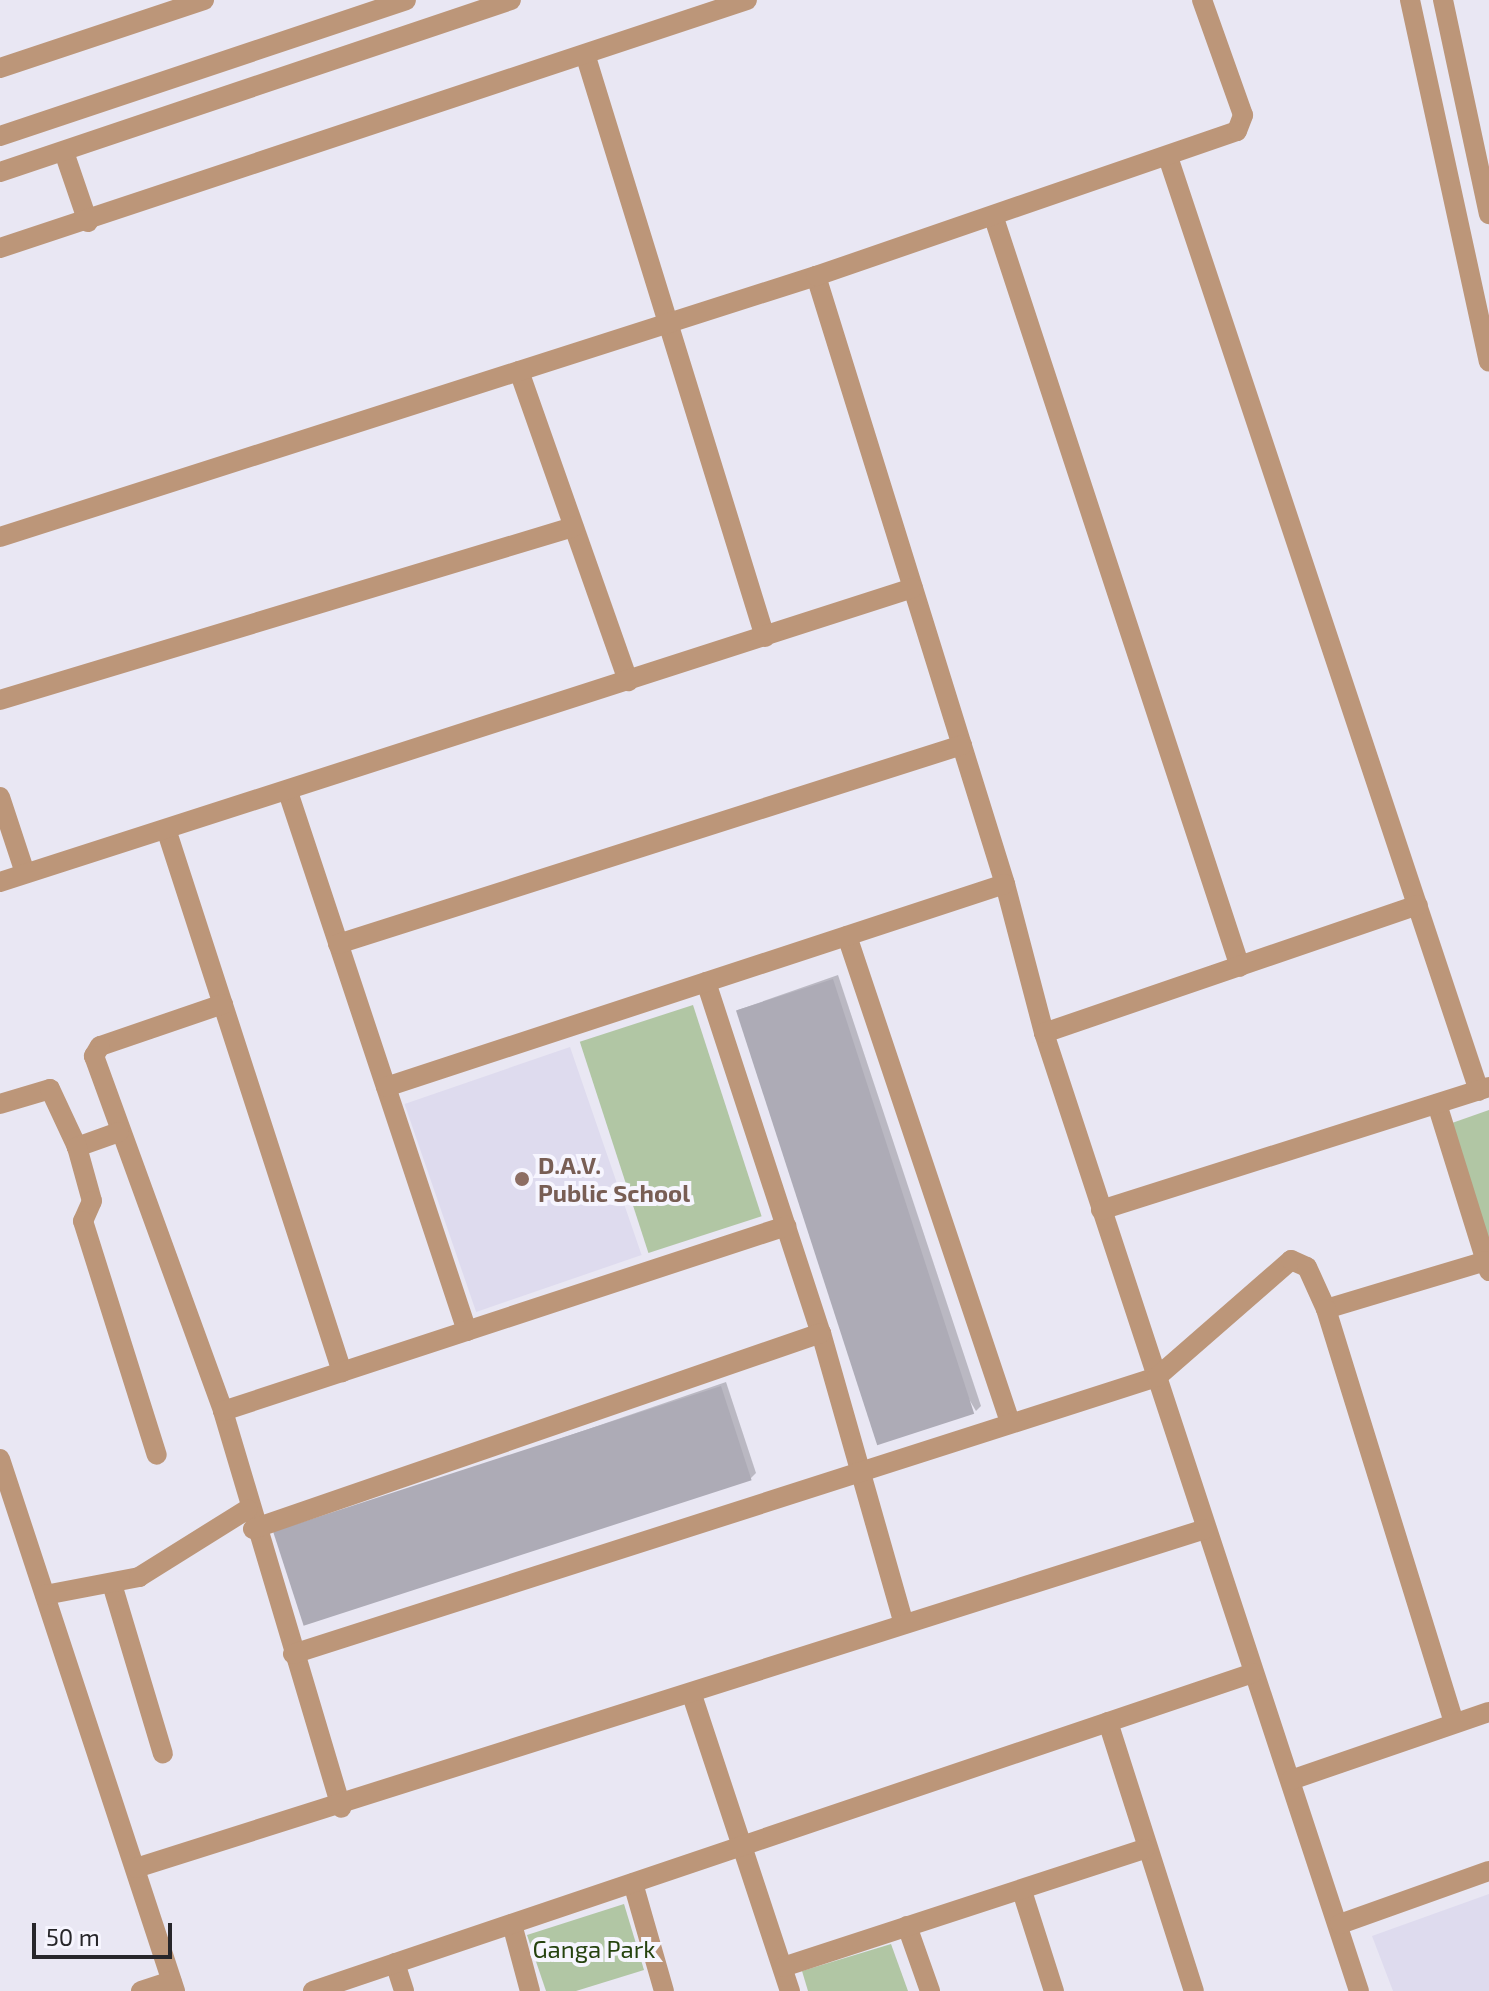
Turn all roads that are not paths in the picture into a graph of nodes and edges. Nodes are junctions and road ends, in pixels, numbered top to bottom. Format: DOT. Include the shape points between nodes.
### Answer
graph roads {
  1 [pos="204,0"];
  2 [pos="406,0"];
  3 [pos="511,0"];
  4 [pos="747,0"];
  5 [pos="1202,0"];
  6 [pos="1410,0"];
  7 [pos="1443,0"];
  8 [pos="586,57"];
  9 [pos="0,68"];
  10 [pos="0,136"];
  11 [pos="64,152"];
  12 [pos="1169,160"];
  13 [pos="0,172"];
  14 [pos="1489,214"];
  15 [pos="994,218"];
  16 [pos="88,222"];
  17 [pos="0,248"];
  18 [pos="816,276"];
  19 [pos="668,323"];
  20 [pos="1489,361"];
  21 [pos="519,371"];
  22 [pos="573,527"];
  23 [pos="0,537"];
  24 [pos="913,588"];
  25 [pos="765,637"];
  26 [pos="628,681"];
  27 [pos="0,700"];
  28 [pos="962,745"];
  29 [pos="288,792"];
  30 [pos="0,797"];
  31 [pos="167,832"];
  32 [pos="25,873"];
  33 [pos="0,882"];
  34 [pos="1005,884"];
  35 [pos="1418,905"];
  36 [pos="847,936"];
  37 [pos="338,944"];
  38 [pos="1240,967"];
  39 [pos="706,982"];
  40 [pos="223,1004"];
  41 [pos="1044,1033"];
  42 [pos="386,1087"];
  43 [pos="1484,1089"];
  44 [pos="0,1104"];
  45 [pos="1437,1104"];
  46 [pos="119,1132"];
  47 [pos="77,1147"];
  48 [pos="1101,1210"];
  49 [pos="786,1226"];
  50 [pos="1487,1266"];
  51 [pos="1326,1309"];
  52 [pos="467,1331"];
  53 [pos="821,1333"];
  54 [pos="342,1372"];
  55 [pos="1157,1377"];
  56 [pos="223,1411"];
  57 [pos="1010,1422"];
  58 [pos="157,1455"];
  59 [pos="0,1459"];
  60 [pos="862,1466"];
  61 [pos="250,1519"];
  62 [pos="1205,1529"];
  63 [pos="112,1584"];
  64 [pos="45,1595"];
  65 [pos="903,1620"];
  66 [pos="293,1654"];
  67 [pos="1253,1673"];
  68 [pos="692,1695"];
  69 [pos="1489,1712"];
  70 [pos="1108,1722"];
  71 [pos="1454,1722"];
  72 [pos="163,1754"];
  73 [pos="1291,1780"];
  74 [pos="341,1808"];
  75 [pos="740,1845"];
  76 [pos="1144,1849"];
  77 [pos="136,1868"];
  78 [pos="1489,1871"];
  79 [pos="633,1883"];
  80 [pos="1022,1891"];
  81 [pos="512,1924"];
  82 [pos="1340,1924"];
  83 [pos="907,1926"];
  84 [pos="395,1963"];
  85 [pos="783,1967"];
  86 [pos="173,1986"];
  87 [pos="141,1991"];
  88 [pos="313,1991"];
  89 [pos="404,1991"];
  90 [pos="530,1991"];
  91 [pos="664,1991"];
  92 [pos="790,1991"];
  93 [pos="930,1991"];
  94 [pos="1054,1991"];
  95 [pos="1194,1991"];
  96 [pos="1359,1991"];
  1 -- 9 [label="street"];
  2 -- 10 [label="street"];
  3 -- 11 [label="street"];
  4 -- 8 [label="street"];
  5 -- 12 [label="street" via="1244,122"];
  6 -- 20 [label="street"];
  7 -- 14 [label="street"];
  8 -- 16 [label="street"];
  8 -- 19 [label="street"];
  11 -- 13 [label="street"];
  11 -- 16 [label="street"];
  12 -- 15 [label="street"];
  12 -- 35 [label="street"];
  15 -- 18 [label="street"];
  15 -- 38 [label="street"];
  16 -- 17 [label="street"];
  18 -- 19 [label="street"];
  18 -- 24 [label="street"];
  19 -- 21 [label="street"];
  19 -- 25 [label="street"];
  21 -- 22 [label="street"];
  21 -- 23 [label="street"];
  22 -- 26 [label="street"];
  22 -- 27 [label="street"];
  24 -- 25 [label="street"];
  24 -- 28 [label="street"];
  25 -- 26 [label="street"];
  26 -- 29 [label="street"];
  28 -- 34 [label="street"];
  28 -- 37 [label="street"];
  29 -- 31 [label="street"];
  29 -- 37 [label="street"];
  30 -- 32 [label="street"];
  31 -- 32 [label="street"];
  31 -- 40 [label="street"];
  32 -- 33 [label="street"];
  34 -- 36 [label="street"];
  34 -- 41 [label="street"];
  35 -- 38 [label="street"];
  35 -- 43 [label="street"];
  36 -- 39 [label="street"];
  36 -- 57 [label="street"];
  37 -- 42 [label="street"];
  38 -- 41 [label="street"];
  39 -- 42 [label="street"];
  39 -- 49 [label="street"];
  40 -- 46 [label="street" via="97,1048 98,1076"];
  40 -- 54 [label="street"];
  41 -- 48 [label="street"];
  42 -- 52 [label="street"];
  43 -- 45 [label="street"];
  44 -- 47 [label="street" via="50,1089"];
  45 -- 48 [label="street"];
  45 -- 50 [label="street"];
  46 -- 47 [label="street"];
  46 -- 56 [label="street"];
  47 -- 58 [label="street" via="92,1201 83,1221"];
  48 -- 55 [label="street"];
  49 -- 52 [label="street"];
  49 -- 53 [label="street"];
  50 -- 51 [label="street"];
  51 -- 55 [label="street" via="1307,1267 1291,1260"];
  51 -- 71 [label="street"];
  52 -- 54 [label="street"];
  53 -- 60 [label="street"];
  53 -- 61 [label="street"];
  54 -- 56 [label="street"];
  55 -- 57 [label="street"];
  55 -- 62 [label="street"];
  56 -- 61 [label="street"];
  57 -- 60 [label="street"];
  59 -- 64 [label="street"];
  60 -- 65 [label="street"];
  60 -- 66 [label="street"];
  61 -- 63 [label="street" via="139,1577"];
  61 -- 66 [label="street"];
  62 -- 65 [label="street"];
  62 -- 67 [label="street"];
  63 -- 64 [label="street"];
  63 -- 72 [label="street"];
  64 -- 77 [label="street"];
  65 -- 68 [label="street"];
  66 -- 74 [label="street"];
  67 -- 70 [label="street"];
  67 -- 73 [label="street"];
  68 -- 74 [label="street"];
  68 -- 75 [label="street"];
  69 -- 71 [label="street"];
  70 -- 75 [label="street"];
  70 -- 76 [label="street"];
  71 -- 73 [label="street"];
  73 -- 82 [label="street"];
  74 -- 77 [label="street"];
  75 -- 79 [label="street"];
  75 -- 85 [label="street"];
  76 -- 80 [label="street"];
  76 -- 95 [label="street"];
  77 -- 86 [label="street"];
  78 -- 82 [label="street"];
  79 -- 81 [label="street"];
  79 -- 91 [label="street"];
  80 -- 83 [label="street"];
  80 -- 94 [label="street"];
  81 -- 84 [label="street"];
  81 -- 90 [label="street"];
  82 -- 96 [label="street"];
  83 -- 85 [label="street"];
  83 -- 93 [label="street"];
  84 -- 88 [label="street"];
  84 -- 89 [label="street"];
  85 -- 92 [label="street"];
  86 -- 87 [label="street"];
}
